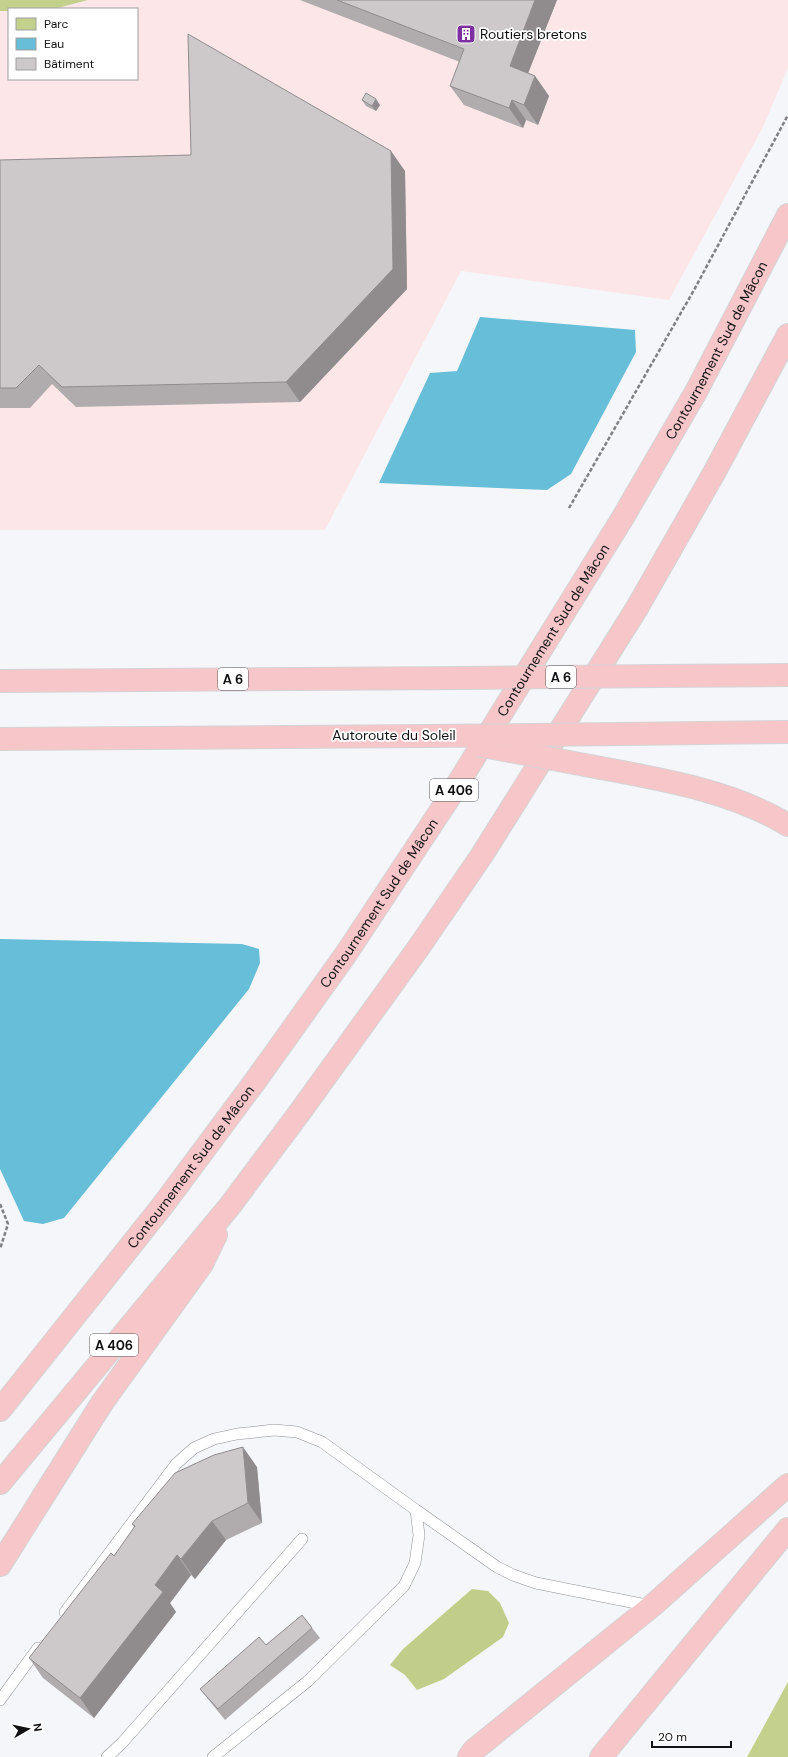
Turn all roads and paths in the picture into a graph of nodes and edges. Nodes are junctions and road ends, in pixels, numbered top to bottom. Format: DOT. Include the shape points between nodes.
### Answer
graph roads {
  1 [pos="788,115"];
  2 [pos="788,215"];
  3 [pos="788,335"];
  4 [pos="569,508"];
  5 [pos="788,675"];
  6 [pos="0,680"];
  7 [pos="788,732"];
  8 [pos="427,736"];
  9 [pos="0,739"];
  10 [pos="788,825"];
  11 [pos="0,1204"];
  12 [pos="229,1207"];
  13 [pos="0,1249"];
  14 [pos="65,1328"];
  15 [pos="0,1395"];
  16 [pos="0,1410"];
  17 [pos="788,1475"];
  18 [pos="0,1483"];
  19 [pos="788,1486"];
  20 [pos="416,1510"];
  21 [pos="761,1510"];
  22 [pos="788,1529"];
  23 [pos="302,1539"];
  24 [pos="0,1565"];
  25 [pos="652,1606"];
  26 [pos="57,1624"];
  27 [pos="43,1643"];
  28 [pos="0,1700"];
  29 [pos="107,1757"];
  30 [pos="213,1757"];
  31 [pos="469,1757"];
  32 [pos="601,1757"];
  1 -- 4 [label="path" via="694,290"];
  2 -- 14 [label="highway, Contournement Sud de Mâcon / A 406" via="697,390 634,499 449,798 346,954 256,1080 163,1205"];
  3 -- 12 [label="highway, A 406" via="714,473 637,608 482,855 360,1030"];
  5 -- 6 [label="highway, A 6, bridge"];
  7 -- 8 [label="highway, Autoroute du Soleil, bridge"];
  8 -- 9 [label="highway, Autoroute du Soleil"];
  8 -- 10 [label="highway, bridge" via="674,782 715,793"];
  11 -- 13 [label="path" via="8,1224"];
  12 -- 18 [label="highway, A 406"];
  12 -- 24 [label="highway" via="202,1264 102,1403"];
  14 -- 15 [label="highway"];
  14 -- 16 [label="highway, Contournement Sud de Mâcon / A 406"];
  17 -- 21 [label="highway"];
  19 -- 21 [label="highway"];
  20 -- 25 [label="lane" via="497,1567 513,1575 536,1583"];
  20 -- 26 [label="lane" via="322,1442 297,1432 274,1430 214,1439 194,1448 176,1464"];
  20 -- 30 [label="lane" via="419,1535 415,1563 404,1586 308,1681"];
  21 -- 25 [label="highway"];
  22 -- 32 [label="highway"];
  23 -- 29 [label="lane"];
  25 -- 31 [label="highway" via="474,1750"];
  27 -- 28 [label="lane"];
}
